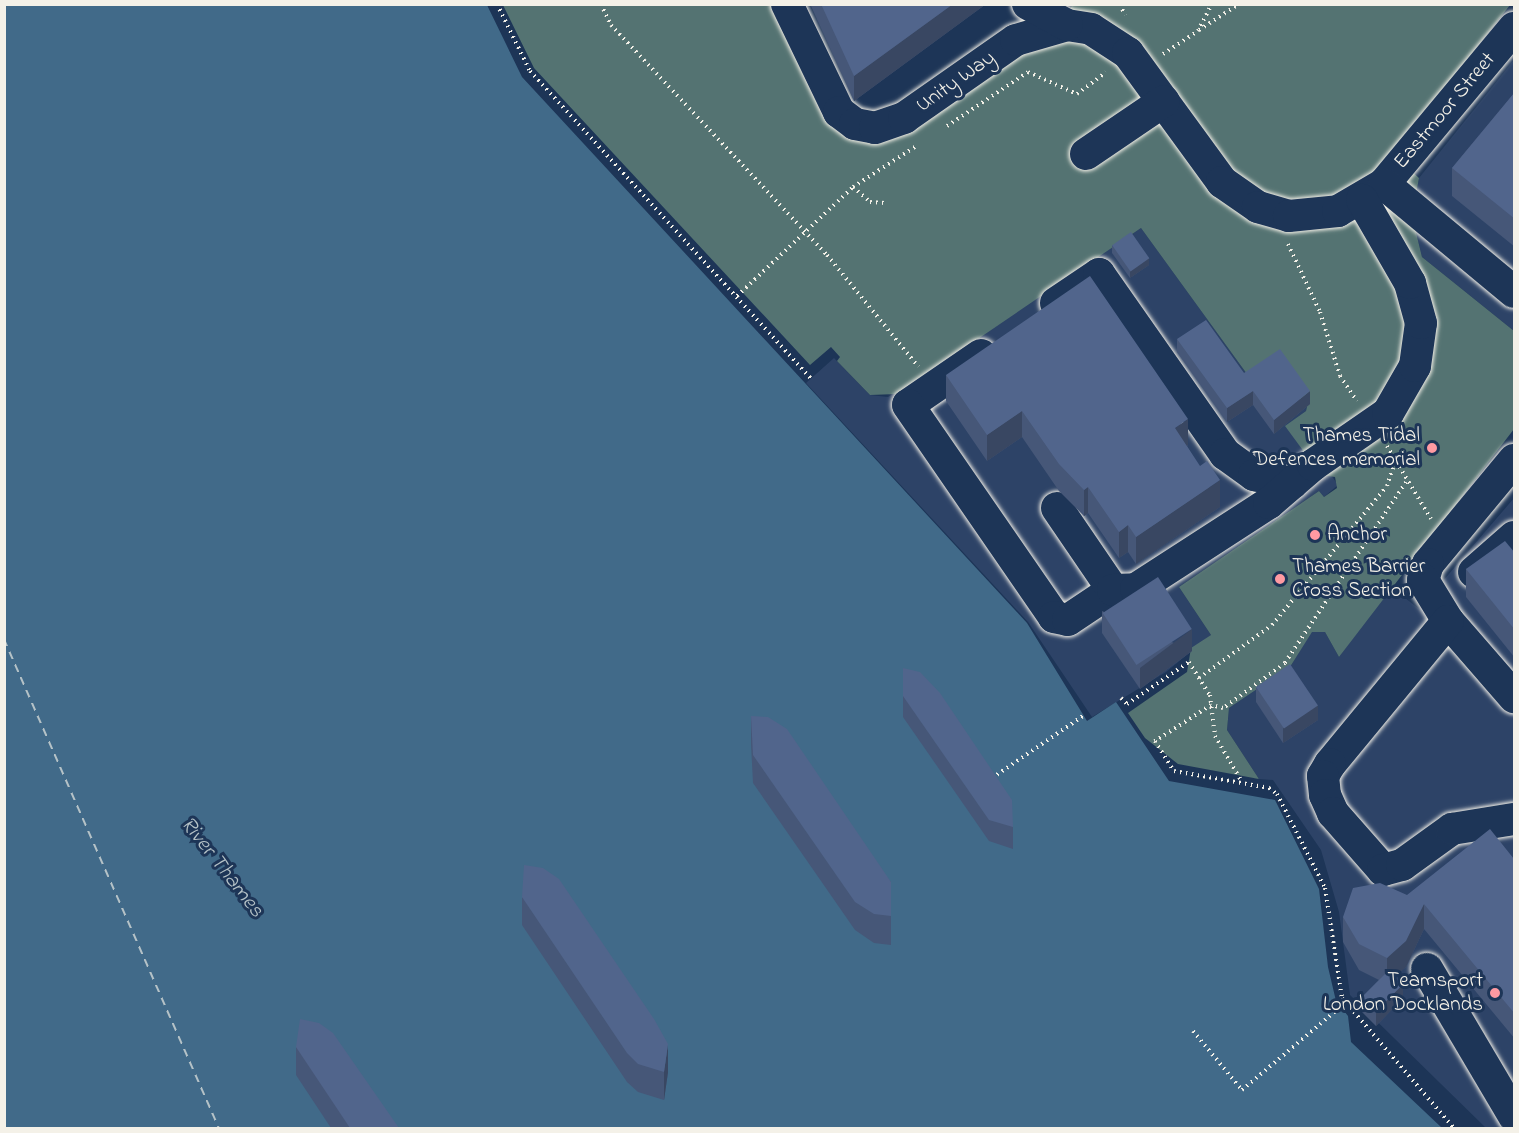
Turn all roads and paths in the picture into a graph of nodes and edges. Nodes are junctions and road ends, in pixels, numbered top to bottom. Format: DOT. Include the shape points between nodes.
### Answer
graph roads {
  1 [pos="497,4"];
  2 [pos="601,4"];
  3 [pos="787,4"];
  4 [pos="1029,4"];
  5 [pos="1120,4"];
  6 [pos="1212,4"];
  7 [pos="1239,4"];
  8 [pos="1123,14"];
  9 [pos="1067,25"];
  10 [pos="1515,28"];
  11 [pos="1198,31"];
  12 [pos="1157,58"];
  13 [pos="1112,67"];
  14 [pos="1164,101"];
  15 [pos="940,130"];
  16 [pos="921,143"];
  17 [pos="1086,154"];
  18 [pos="853,187"];
  19 [pos="1374,192"];
  20 [pos="885,203"];
  21 [pos="806,234"];
  22 [pos="1287,240"];
  23 [pos="1515,292"];
  24 [pos="737,296"];
  25 [pos="1032,320"];
  26 [pos="1004,339"];
  27 [pos="917,372"];
  28 [pos="811,379"];
  29 [pos="1361,421"];
  30 [pos="1515,460"];
  31 [pos="1303,474"];
  32 [pos="1406,482"];
  33 [pos="1057,508"];
  34 [pos="1515,537"];
  35 [pos="1447,542"];
  36 [pos="1466,579"];
  37 [pos="1113,590"];
  38 [pos="1448,621"];
  39 [pos="1199,678"];
  40 [pos="1515,697"];
  41 [pos="1121,698"];
  42 [pos="1211,705"];
  43 [pos="1083,716"];
  44 [pos="986,782"];
  45 [pos="1243,783"];
  46 [pos="1515,819"];
  47 [pos="1427,969"];
  48 [pos="1345,1003"];
  49 [pos="1193,1031"];
  50 [pos="1515,1116"];
  51 [pos="1454,1128"];
  1 -- 24 [label="path" via="530,71"];
  2 -- 21 [label="path" via="611,25"];
  3 -- 9 [label="street, Unity Way" via="839,112 875,128 904,118 1016,40"];
  4 -- 9 [label="street"];
  5 -- 8 [label="path"];
  6 -- 11 [label="path"];
  7 -- 11 [label="path"];
  9 -- 14 [label="street" via="1110,38"];
  10 -- 19 [label="street, Eastmoor Street"];
  11 -- 12 [label="path"];
  13 -- 15 [label="path" via="1077,94 1028,72"];
  14 -- 17 [label="street"];
  14 -- 19 [label="street" via="1222,182 1258,207 1311,217"];
  16 -- 18 [label="path"];
  18 -- 20 [label="path" via="870,202"];
  18 -- 21 [label="path"];
  19 -- 23 [label="street"];
  19 -- 29 [label="street" via="1410,283 1421,323 1420,351 1402,397"];
  21 -- 24 [label="path"];
  21 -- 27 [label="path" via="920,369"];
  22 -- 29 [label="path" via="1320,312 1340,376"];
  24 -- 28 [label="path"];
  25 -- 31 [label="street" via="1099,274 1225,454 1254,475"];
  26 -- 37 [label="street" via="908,405 1054,617 1068,620"];
  29 -- 31 [label="street"];
  30 -- 35 [label="street"];
  31 -- 37 [label="street" via="1160,579 1137,589"];
  32 -- 35 [label="path"];
  32 -- 39 [label="path" via="1395,461 1387,486 1272,625"];
  32 -- 42 [label="path" via="1285,663 1222,708"];
  33 -- 37 [label="street"];
  34 -- 36 [label="street"];
  35 -- 38 [label="street" via="1423,580"];
  38 -- 40 [label="street"];
  38 -- 46 [label="street" via="1330,764 1323,776 1325,795 1333,813 1383,870 1402,865 1452,829"];
  39 -- 41 [label="path" via="1189,662 1127,704"];
  39 -- 42 [label="path"];
  42 -- 45 [label="path" via="1215,736"];
  42 -- 45 [label="path" via="1155,741 1174,771"];
  43 -- 44 [label="path"];
  45 -- 48 [label="path" via="1277,794 1318,867 1330,910 1336,981"];
  47 -- 50 [label="street"];
  48 -- 49 [label="path" via="1242,1090"];
  48 -- 51 [label="path"];
}
